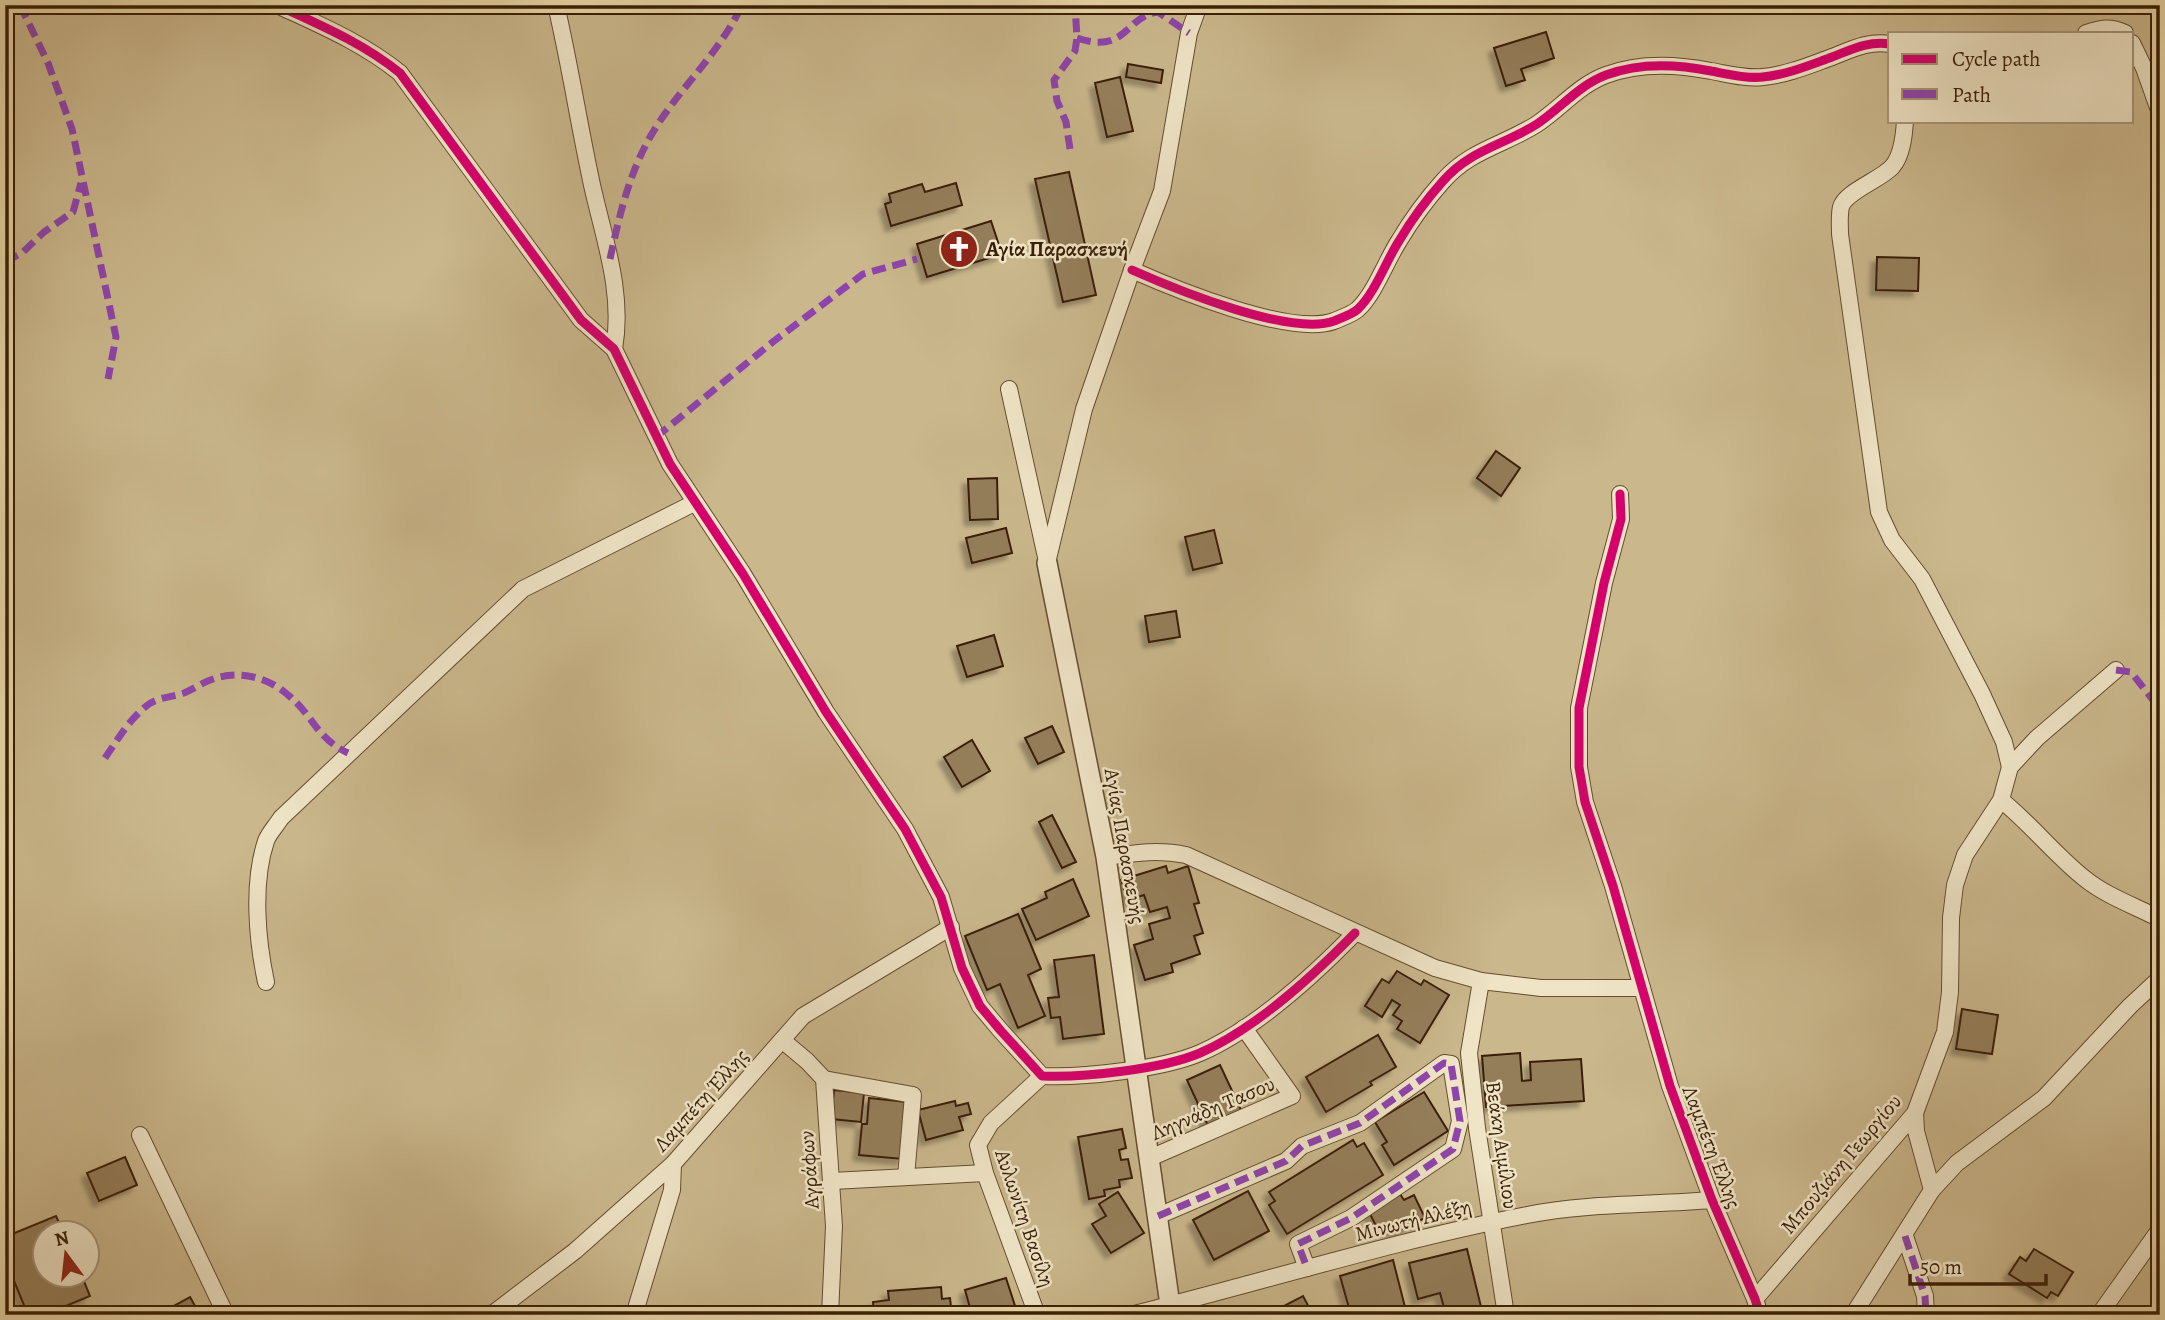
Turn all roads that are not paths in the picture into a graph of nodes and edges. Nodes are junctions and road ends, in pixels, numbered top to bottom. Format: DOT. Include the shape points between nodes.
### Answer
graph roads {
  1 [pos="277,5"];
  2 [pos="556,5"];
  3 [pos="1199,5"];
  4 [pos="2088,32"];
  5 [pos="2123,32"];
  6 [pos="1888,44"];
  7 [pos="2134,47"];
  8 [pos="2160,113"];
  9 [pos="1905,122"];
  10 [pos="1132,270"];
  11 [pos="614,349"];
  12 [pos="1009,389"];
  13 [pos="1620,494"];
  14 [pos="694,503"];
  15 [pos="1047,563"];
  16 [pos="2116,670"];
  17 [pos="2010,766"];
  18 [pos="2001,800"];
  19 [pos="1106,857"];
  20 [pos="2160,919"];
  21 [pos="951,928"];
  22 [pos="1355,933"];
  23 [pos="2160,978"];
  24 [pos="1481,981"];
  25 [pos="266,982"];
  26 [pos="1642,988"];
  27 [pos="1244,1028"];
  28 [pos="782,1040"];
  29 [pos="1136,1068"];
  30 [pos="1042,1076"];
  31 [pos="824,1080"];
  32 [pos="1915,1113"];
  33 [pos="140,1135"];
  34 [pos="1150,1158"];
  35 [pos="673,1164"];
  36 [pos="985,1173"];
  37 [pos="906,1177"];
  38 [pos="832,1181"];
  39 [pos="1932,1190"];
  40 [pos="1712,1200"];
  41 [pos="1158,1216"];
  42 [pos="1492,1223"];
  43 [pos="2160,1229"];
  44 [pos="1905,1236"];
  45 [pos="1307,1268"];
  46 [pos="1757,1307"];
  47 [pos="1172,1310"];
  48 [pos="226,1315"];
  49 [pos="491,1315"];
  50 [pos="634,1315"];
  51 [pos="830,1315"];
  52 [pos="1037,1315"];
  53 [pos="1130,1315"];
  54 [pos="1506,1315"];
  55 [pos="1853,1315"];
  56 [pos="1926,1315"];
  57 [pos="2099,1315"];
  1 -- 11 [label="street" via="350,39 400,73 581,320"];
  2 -- 11 [label="street" via="610,259 618,311"];
  3 -- 10 [label="street" via="1189,33 1162,191"];
  4 -- 5 [label="street" via="2113,27"];
  6 -- 10 [label="street" via="1869,43 1761,78 1656,65 1630,68 1587,84 1534,126 1463,161 1422,206 1357,310 1333,321 1314,326 1291,324 1177,290"];
  7 -- 8 [label="street"];
  9 -- 17 [label="street" via="1894,166 1841,206 1840,234 1879,512 1892,540 1922,579 1978,686"];
  10 -- 15 [label="street" via="1084,409"];
  11 -- 14 [label="street"];
  12 -- 15 [label="street, Αγίας Παρασκευής"];
  13 -- 26 [label="street, Λαμπέτη Έλλης" via="1621,519 1579,708 1579,767 1585,802"];
  14 -- 21 [label="street" via="905,829 942,897"];
  14 -- 25 [label="street" via="523,589 281,818 267,839 261,861 257,910"];
  15 -- 19 [label="street, Αγίας Παρασκευής"];
  16 -- 17 [label="street"];
  17 -- 18 [label="street, Μπουζιάνη Γεωργίου"];
  18 -- 20 [label="street" via="2086,880"];
  18 -- 32 [label="street, Μπουζιάνη Γεωργίου" via="1965,855 1955,885 1945,1032"];
  19 -- 22 [label="street" via="1165,850 1186,855"];
  19 -- 29 [label="street, Αγίας Παρασκευής"];
  21 -- 28 [label="street, Λαμπέτη Έλλης" via="803,1016"];
  21 -- 30 [label="street" via="962,968 980,1006"];
  22 -- 24 [label="street" via="1435,968"];
  22 -- 27 [label="street" via="1323,966"];
  23 -- 39 [label="street" via="2044,1098 1957,1163"];
  24 -- 26 [label="street" via="1541,988"];
  24 -- 42 [label="street, Βεάκη Αιμίλιου" via="1469,1054"];
  26 -- 40 [label="street, Λαμπέτη Έλλης" via="1673,1097"];
  27 -- 29 [label="street" via="1198,1054"];
  27 -- 34 [label="street, Ληγνάδη Τασου" via="1292,1096"];
  28 -- 31 [label="street"];
  28 -- 35 [label="street, Λαμπέτη Έλλης"];
  29 -- 30 [label="street"];
  29 -- 34 [label="street, Αγίας Παρασκευής"];
  30 -- 36 [label="street, Αυλωνίτη Βασίλη" via="980,1139"];
  31 -- 37 [label="street" via="913,1095"];
  31 -- 38 [label="street, Αγράφων"];
  32 -- 39 [label="street"];
  32 -- 46 [label="street, Μπουζιάνη Γεωργίου"];
  33 -- 48 [label="street"];
  34 -- 41 [label="street, Αγίας Παρασκευής"];
  35 -- 49 [label="street, Λαμπέτη Έλλης" via="566,1259"];
  35 -- 50 [label="street" via="672,1190"];
  36 -- 37 [label="street"];
  36 -- 52 [label="street, Αυλωνίτη Βασίλη"];
  37 -- 38 [label="street"];
  38 -- 51 [label="street, Αγράφων"];
  39 -- 44 [label="street"];
  40 -- 42 [label="street, Μινωτή Αλέξη" via="1580,1208"];
  40 -- 46 [label="street, Λαμπέτη Έλλης"];
  41 -- 45 [label="street" via="1286,1161 1302,1146 1360,1123 1444,1063 1451,1064 1460,1121 1453,1149 1351,1218 1298,1244"];
  41 -- 47 [label="street, Αγίας Παρασκευής"];
  42 -- 45 [label="street, Μινωτή Αλέξη"];
  42 -- 54 [label="street, Βεάκη Αιμίλιου"];
  43 -- 57 [label="street"];
  44 -- 55 [label="street"];
  44 -- 56 [label="street" via="1925,1296"];
  45 -- 47 [label="street, Μινωτή Αλέξη"];
  47 -- 53 [label="street, Μινωτή Αλέξη"];
}
